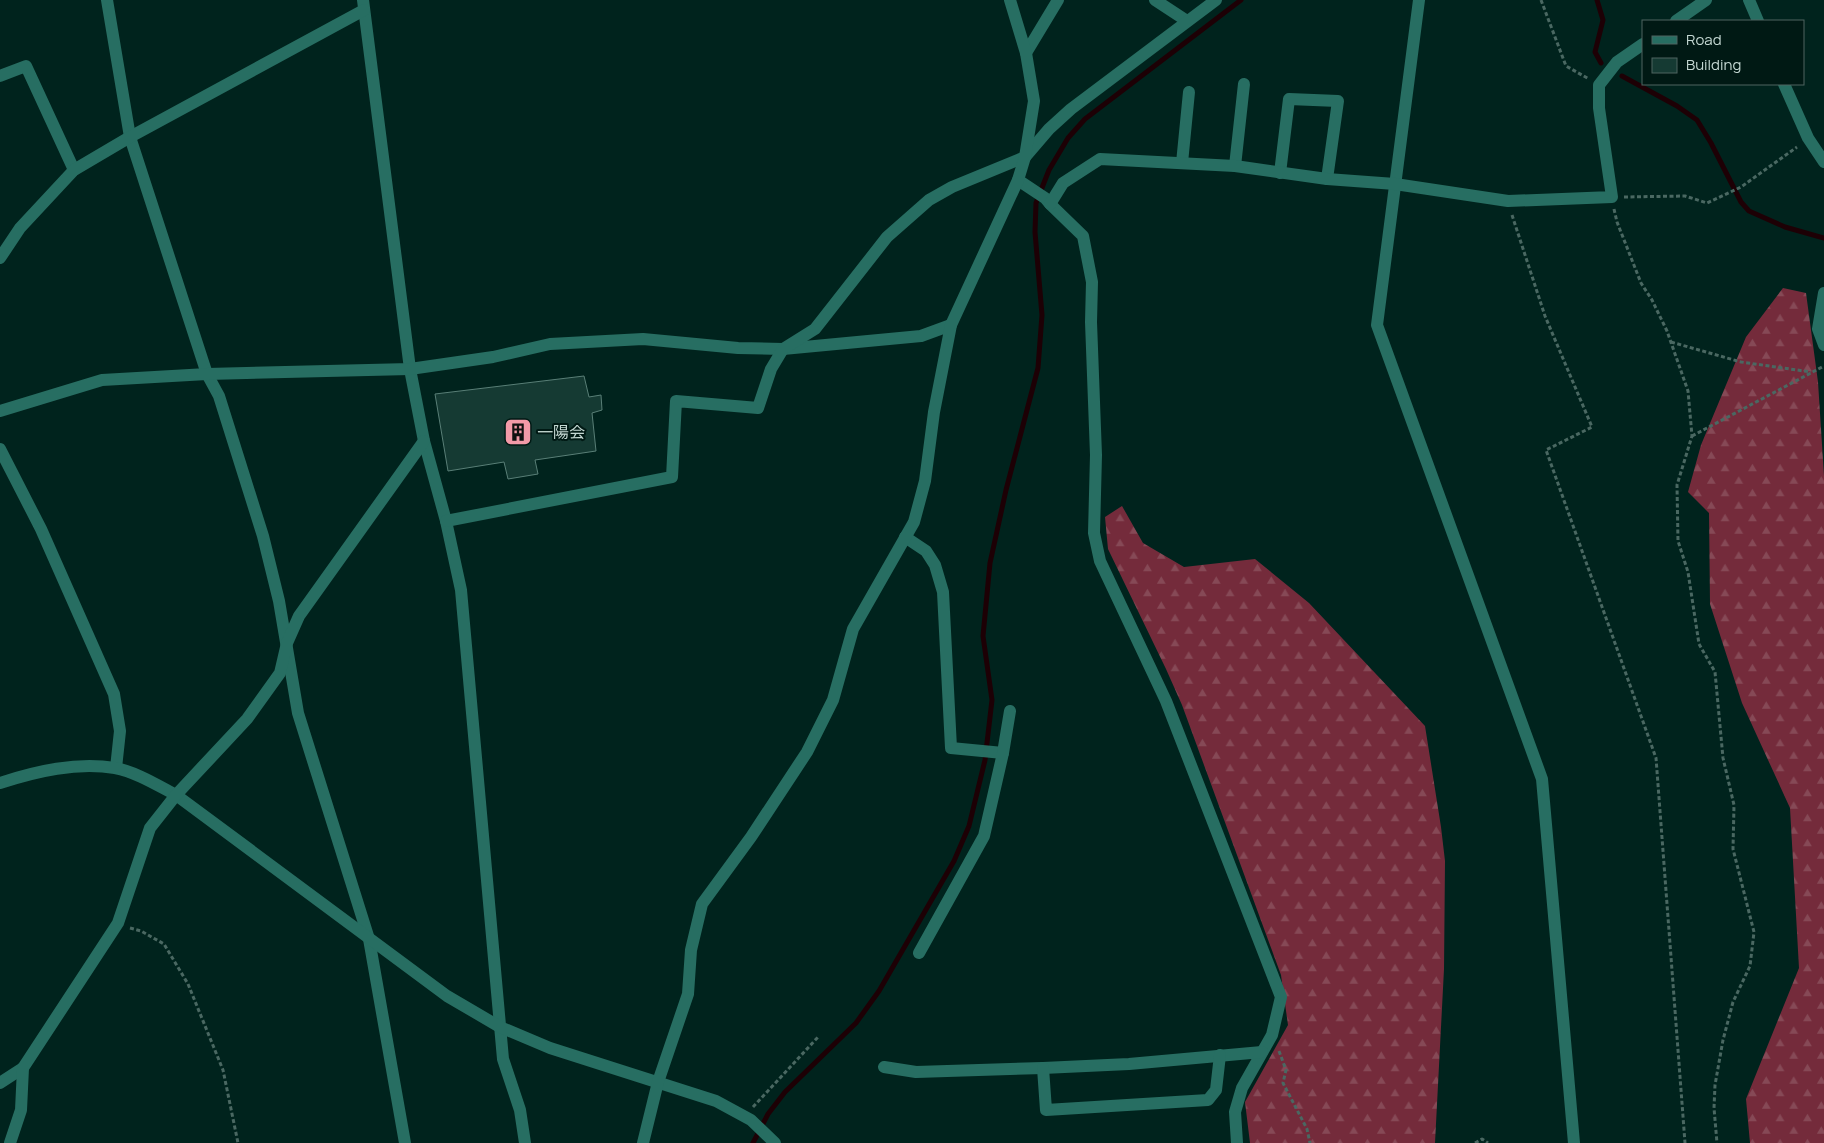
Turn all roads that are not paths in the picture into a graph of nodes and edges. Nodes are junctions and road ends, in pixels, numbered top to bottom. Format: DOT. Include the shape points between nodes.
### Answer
graph roads {
  1 [pos="106,0"];
  2 [pos="1010,0"];
  3 [pos="1058,0"];
  4 [pos="1155,0"];
  5 [pos="1216,0"];
  6 [pos="1419,0"];
  7 [pos="1706,0"];
  8 [pos="1749,0"];
  9 [pos="364,5"];
  10 [pos="1677,20"];
  11 [pos="1758,20"];
  12 [pos="1187,21"];
  13 [pos="1642,45"];
  14 [pos="1026,53"];
  15 [pos="0,76"];
  16 [pos="1244,84"];
  17 [pos="1784,85"];
  18 [pos="1189,92"];
  19 [pos="130,137"];
  20 [pos="1025,157"];
  21 [pos="1824,162"];
  22 [pos="1182,163"];
  23 [pos="1235,166"];
  24 [pos="74,170"];
  25 [pos="1280,172"];
  26 [pos="1328,179"];
  27 [pos="1018,180"];
  28 [pos="1395,184"];
  29 [pos="1048,201"];
  30 [pos="0,258"];
  31 [pos="1824,293"];
  32 [pos="951,325"];
  33 [pos="1824,346"];
  34 [pos="783,349"];
  35 [pos="410,369"];
  36 [pos="207,374"];
  37 [pos="0,411"];
  38 [pos="424,441"];
  39 [pos="0,449"];
  40 [pos="446,521"];
  41 [pos="906,537"];
  42 [pos="287,643"];
  43 [pos="1010,711"];
  44 [pos="999,753"];
  45 [pos="116,768"];
  46 [pos="0,783"];
  47 [pos="176,795"];
  48 [pos="369,940"];
  49 [pos="919,953"];
  50 [pos="500,1027"];
  51 [pos="1262,1052"];
  52 [pos="1220,1055"];
  53 [pos="884,1067"];
  54 [pos="23,1068"];
  55 [pos="1043,1068"];
  56 [pos="658,1082"];
  57 [pos="0,1083"];
  58 [pos="772,1139"];
  59 [pos="10,1143"];
  60 [pos="405,1143"];
  61 [pos="525,1143"];
  62 [pos="643,1143"];
  63 [pos="1237,1143"];
  64 [pos="1574,1143"];
  1 -- 19 [label="street"];
  2 -- 14 [label="street"];
  3 -- 14 [label="street"];
  4 -- 12 [label="street"];
  5 -- 12 [label="street"];
  6 -- 28 [label="street"];
  7 -- 10 [label="street"];
  8 -- 11 [label="street"];
  9 -- 19 [label="street"];
  9 -- 35 [label="street"];
  12 -- 20 [label="street" via="1071,109"];
  13 -- 28 [label="street" via="1617,62 1599,85 1599,108 1612,197 1508,201"];
  14 -- 20 [label="street" via="1034,101"];
  15 -- 24 [label="street" via="26,66"];
  16 -- 23 [label="street"];
  17 -- 21 [label="street" via="1808,138"];
  18 -- 22 [label="street"];
  19 -- 24 [label="street"];
  19 -- 36 [label="street"];
  20 -- 27 [label="street"];
  20 -- 34 [label="street" via="929,200 886,237 815,329"];
  22 -- 23 [label="street"];
  22 -- 29 [label="street" via="1100,159 1063,183"];
  23 -- 25 [label="street"];
  24 -- 30 [label="street" via="20,228"];
  25 -- 26 [label="street"];
  25 -- 26 [label="street" via="1289,99 1338,101"];
  26 -- 28 [label="street"];
  27 -- 29 [label="street"];
  27 -- 32 [label="street"];
  28 -- 64 [label="street" via="1378,325 1542,779"];
  29 -- 51 [label="street" via="1083,236 1092,282 1096,454 1094,534 1100,561 1166,701 1281,997 1272,1035"];
  31 -- 33 [label="street" via="1818,329"];
  32 -- 34 [label="street" via="921,336"];
  32 -- 41 [label="street" via="925,481 914,522"];
  34 -- 35 [label="street" via="643,339 550,344"];
  34 -- 40 [label="street" via="771,369 758,408 676,401 672,477"];
  35 -- 36 [label="street"];
  35 -- 38 [label="street"];
  36 -- 37 [label="street" via="102,380"];
  36 -- 42 [label="street" via="219,396 263,536"];
  38 -- 40 [label="street"];
  38 -- 42 [label="street" via="299,616"];
  39 -- 45 [label="street" via="41,529 114,694 120,731"];
  40 -- 50 [label="street" via="461,590"];
  41 -- 44 [label="street" via="926,551 935,565 943,592 951,748"];
  41 -- 56 [label="street" via="853,629 833,700 807,752 702,904 691,950 688,994"];
  42 -- 47 [label="street" via="280,673 247,720"];
  42 -- 48 [label="street" via="298,713"];
  43 -- 44 [label="street"];
  44 -- 49 [label="street" via="984,836"];
  45 -- 46 [label="street" via="72,766"];
  45 -- 47 [label="street" via="147,779"];
  47 -- 48 [label="street"];
  47 -- 54 [label="street" via="150,828 118,923"];
  48 -- 50 [label="street" via="447,996"];
  48 -- 60 [label="street"];
  50 -- 56 [label="street" via="550,1048"];
  50 -- 61 [label="street" via="503,1059 520,1110"];
  51 -- 52 [label="street"];
  51 -- 63 [label="street" via="1242,1088 1235,1112"];
  52 -- 55 [label="street"];
  52 -- 55 [label="street" via="1216,1090 1208,1100 1046,1110"];
  53 -- 55 [label="street" via="916,1072"];
  54 -- 57 [label="street"];
  54 -- 59 [label="street" via="21,1110"];
  56 -- 58 [label="street" via="716,1102 747,1118"];
  56 -- 62 [label="street"];
}
